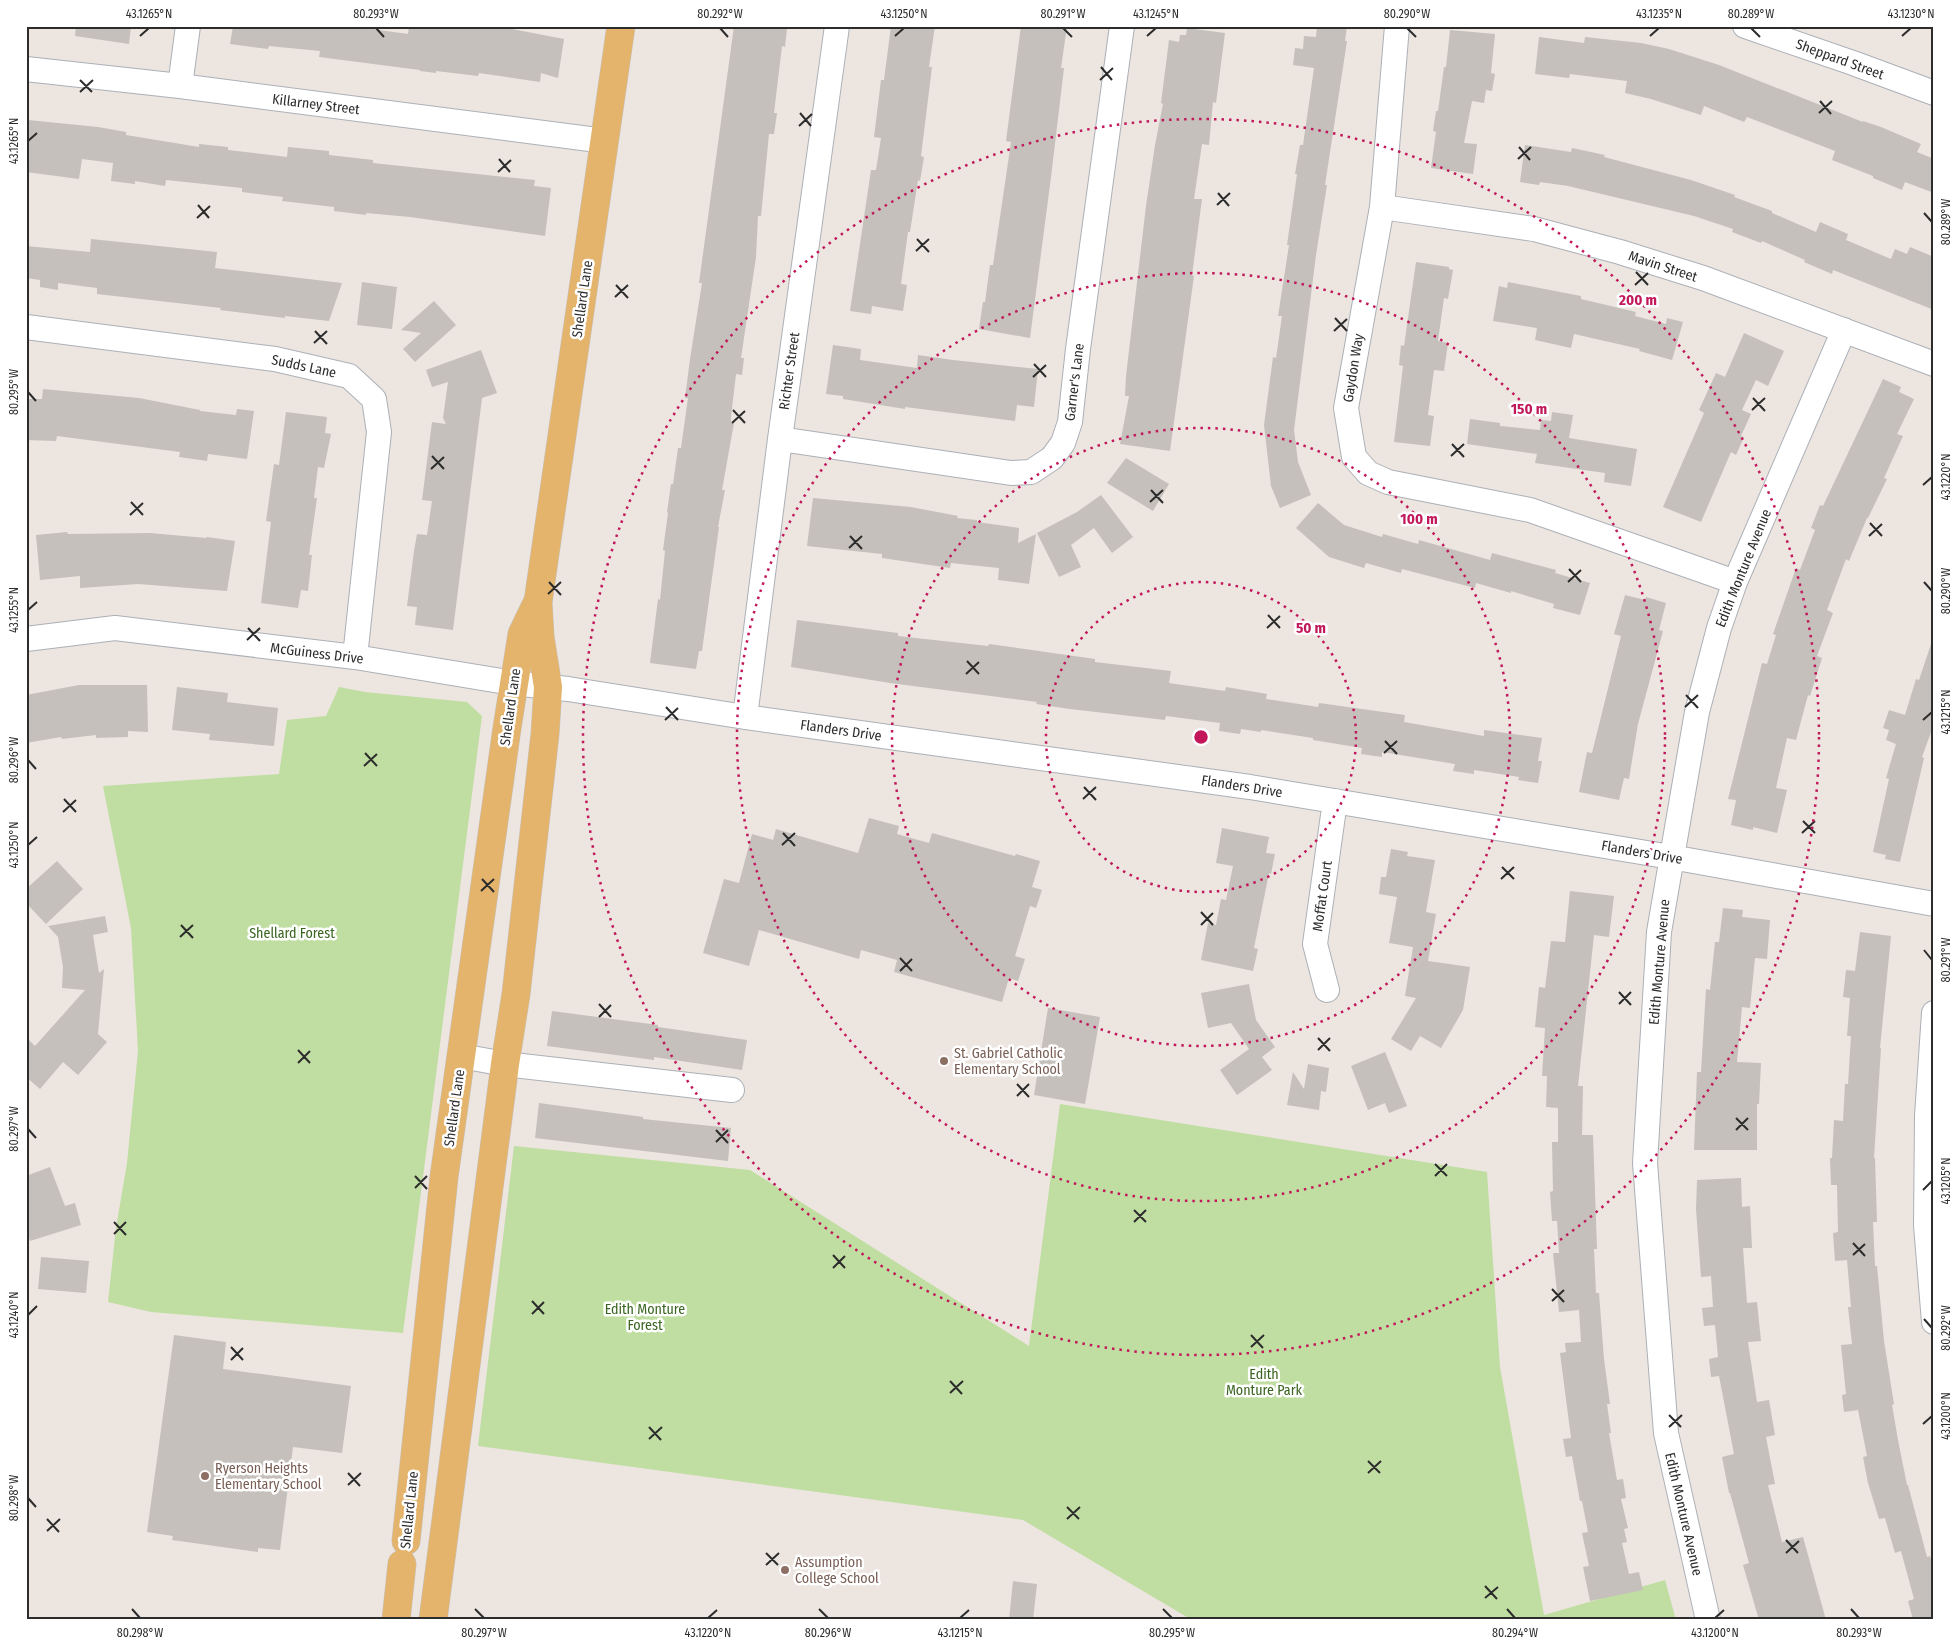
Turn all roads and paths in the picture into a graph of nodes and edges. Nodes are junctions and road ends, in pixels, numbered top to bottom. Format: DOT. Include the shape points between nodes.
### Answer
graph roads {
  1 [pos="188,26"];
  2 [pos="621,26"];
  3 [pos="837,26"];
  4 [pos="1122,26"];
  5 [pos="1396,26"];
  6 [pos="1745,26"];
  7 [pos="26,69"];
  8 [pos="180,86"];
  9 [pos="1934,94"];
  10 [pos="605,141"];
  11 [pos="1382,207"];
  12 [pos="26,327"];
  13 [pos="1844,330"];
  14 [pos="1934,364"];
  15 [pos="780,439"];
  16 [pos="1735,582"];
  17 [pos="538,602"];
  18 [pos="26,638"];
  19 [pos="355,657"];
  20 [pos="513,683"];
  21 [pos="548,688"];
  22 [pos="746,717"];
  23 [pos="1335,801"];
  24 [pos="1671,856"];
  25 [pos="1934,904"];
  26 [pos="1326,990"];
  27 [pos="1934,1013"];
  28 [pos="461,1056"];
  29 [pos="505,1064"];
  30 [pos="732,1090"];
  31 [pos="1934,1322"];
  32 [pos="396,1620"];
  33 [pos="433,1620"];
  34 [pos="1708,1620"];
  1 -- 8 [label="street"];
  2 -- 10 [label="main road, Shellard Lane"];
  3 -- 15 [label="street, Richter Street"];
  4 -- 15 [label="street, Garner's Lane" via="1070,422 1052,458 1031,472 1011,473"];
  5 -- 11 [label="street, Gaydon Way"];
  6 -- 9 [label="street, Sheppard Street"];
  7 -- 8 [label="street, Killarney Street"];
  8 -- 10 [label="street, Killarney Street"];
  10 -- 17 [label="main road, Shellard Lane"];
  11 -- 13 [label="street, Mavin Street" via="1534,229 1703,278"];
  11 -- 16 [label="street, Gaydon Way" via="1346,408 1354,458 1368,472 1388,482 1530,510"];
  12 -- 19 [label="street, Sudds Lane" via="275,360 349,376 374,399 379,432"];
  13 -- 14 [label="street, Mavin Street"];
  13 -- 16 [label="street, Edith Monture Avenue"];
  15 -- 22 [label="street, Richter Street"];
  16 -- 24 [label="street, Edith Monture Avenue" via="1697,712"];
  17 -- 20 [label="main road, Shellard Lane" via="522,634"];
  17 -- 21 [label="main road, Shellard Lane"];
  18 -- 19 [label="street, McGuiness Drive" via="115,628"];
  19 -- 20 [label="street, McGuiness Drive"];
  20 -- 21 [label="street, McGuiness Drive"];
  20 -- 28 [label="main road, Shellard Lane"];
  21 -- 22 [label="street, Flanders Drive"];
  21 -- 29 [label="main road, Shellard Lane" via="517,984"];
  22 -- 23 [label="street, Flanders Drive"];
  23 -- 24 [label="street, Flanders Drive"];
  23 -- 26 [label="street, Moffat Court" via="1315,944"];
  24 -- 25 [label="street, Flanders Drive"];
  24 -- 34 [label="street, Edith Monture Avenue" via="1659,932 1645,1163 1666,1433"];
  27 -- 31 [label="street" via="1927,1116 1926,1225"];
  28 -- 29 [label="street"];
  28 -- 32 [label="main road, Shellard Lane" via="444,1177"];
  29 -- 30 [label="street"];
  29 -- 33 [label="main road, Shellard Lane"];
}
